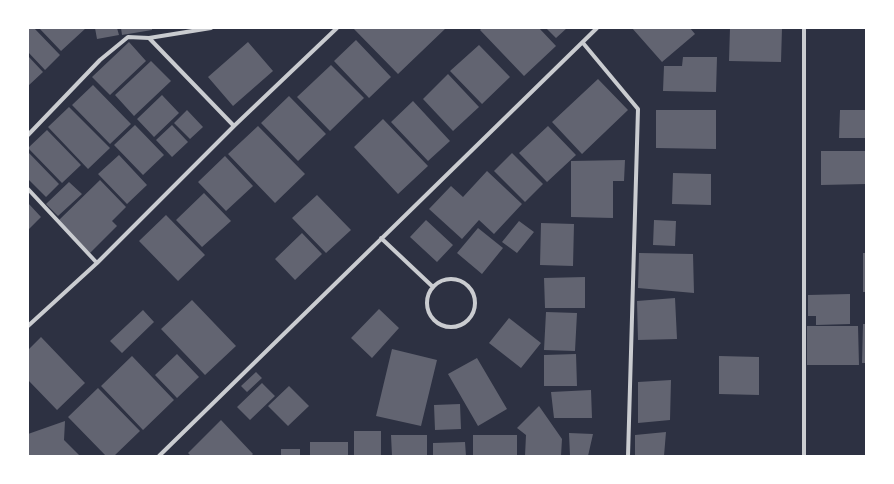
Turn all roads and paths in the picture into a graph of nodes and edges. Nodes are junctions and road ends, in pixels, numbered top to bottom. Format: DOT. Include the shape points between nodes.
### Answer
graph roads {
  1 [pos="211,28"];
  2 [pos="337,28"];
  3 [pos="597,28"];
  4 [pos="804,28"];
  5 [pos="149,38"];
  6 [pos="583,43"];
  7 [pos="234,126"];
  8 [pos="28,135"];
  9 [pos="28,189"];
  10 [pos="381,238"];
  11 [pos="97,263"];
  12 [pos="433,287"];
  13 [pos="28,326"];
  14 [pos="159,456"];
  15 [pos="628,456"];
  16 [pos="804,456"];
  1 -- 5 [label="street"];
  2 -- 7 [label="street"];
  3 -- 6 [label="street"];
  4 -- 16 [label="street"];
  5 -- 7 [label="street"];
  5 -- 8 [label="street" via="128,37 100,60"];
  6 -- 10 [label="street"];
  6 -- 15 [label="street" via="638,109"];
  7 -- 11 [label="street"];
  9 -- 11 [label="street"];
  10 -- 12 [label="street"];
  10 -- 14 [label="street"];
  11 -- 13 [label="street"];
  12 -- 12 [label="street" via="428,296 427,307 431,317 439,324 449,327 460,326 469,319 474,310 475,299 471,289 463,282 453,279 442,281"];
}
